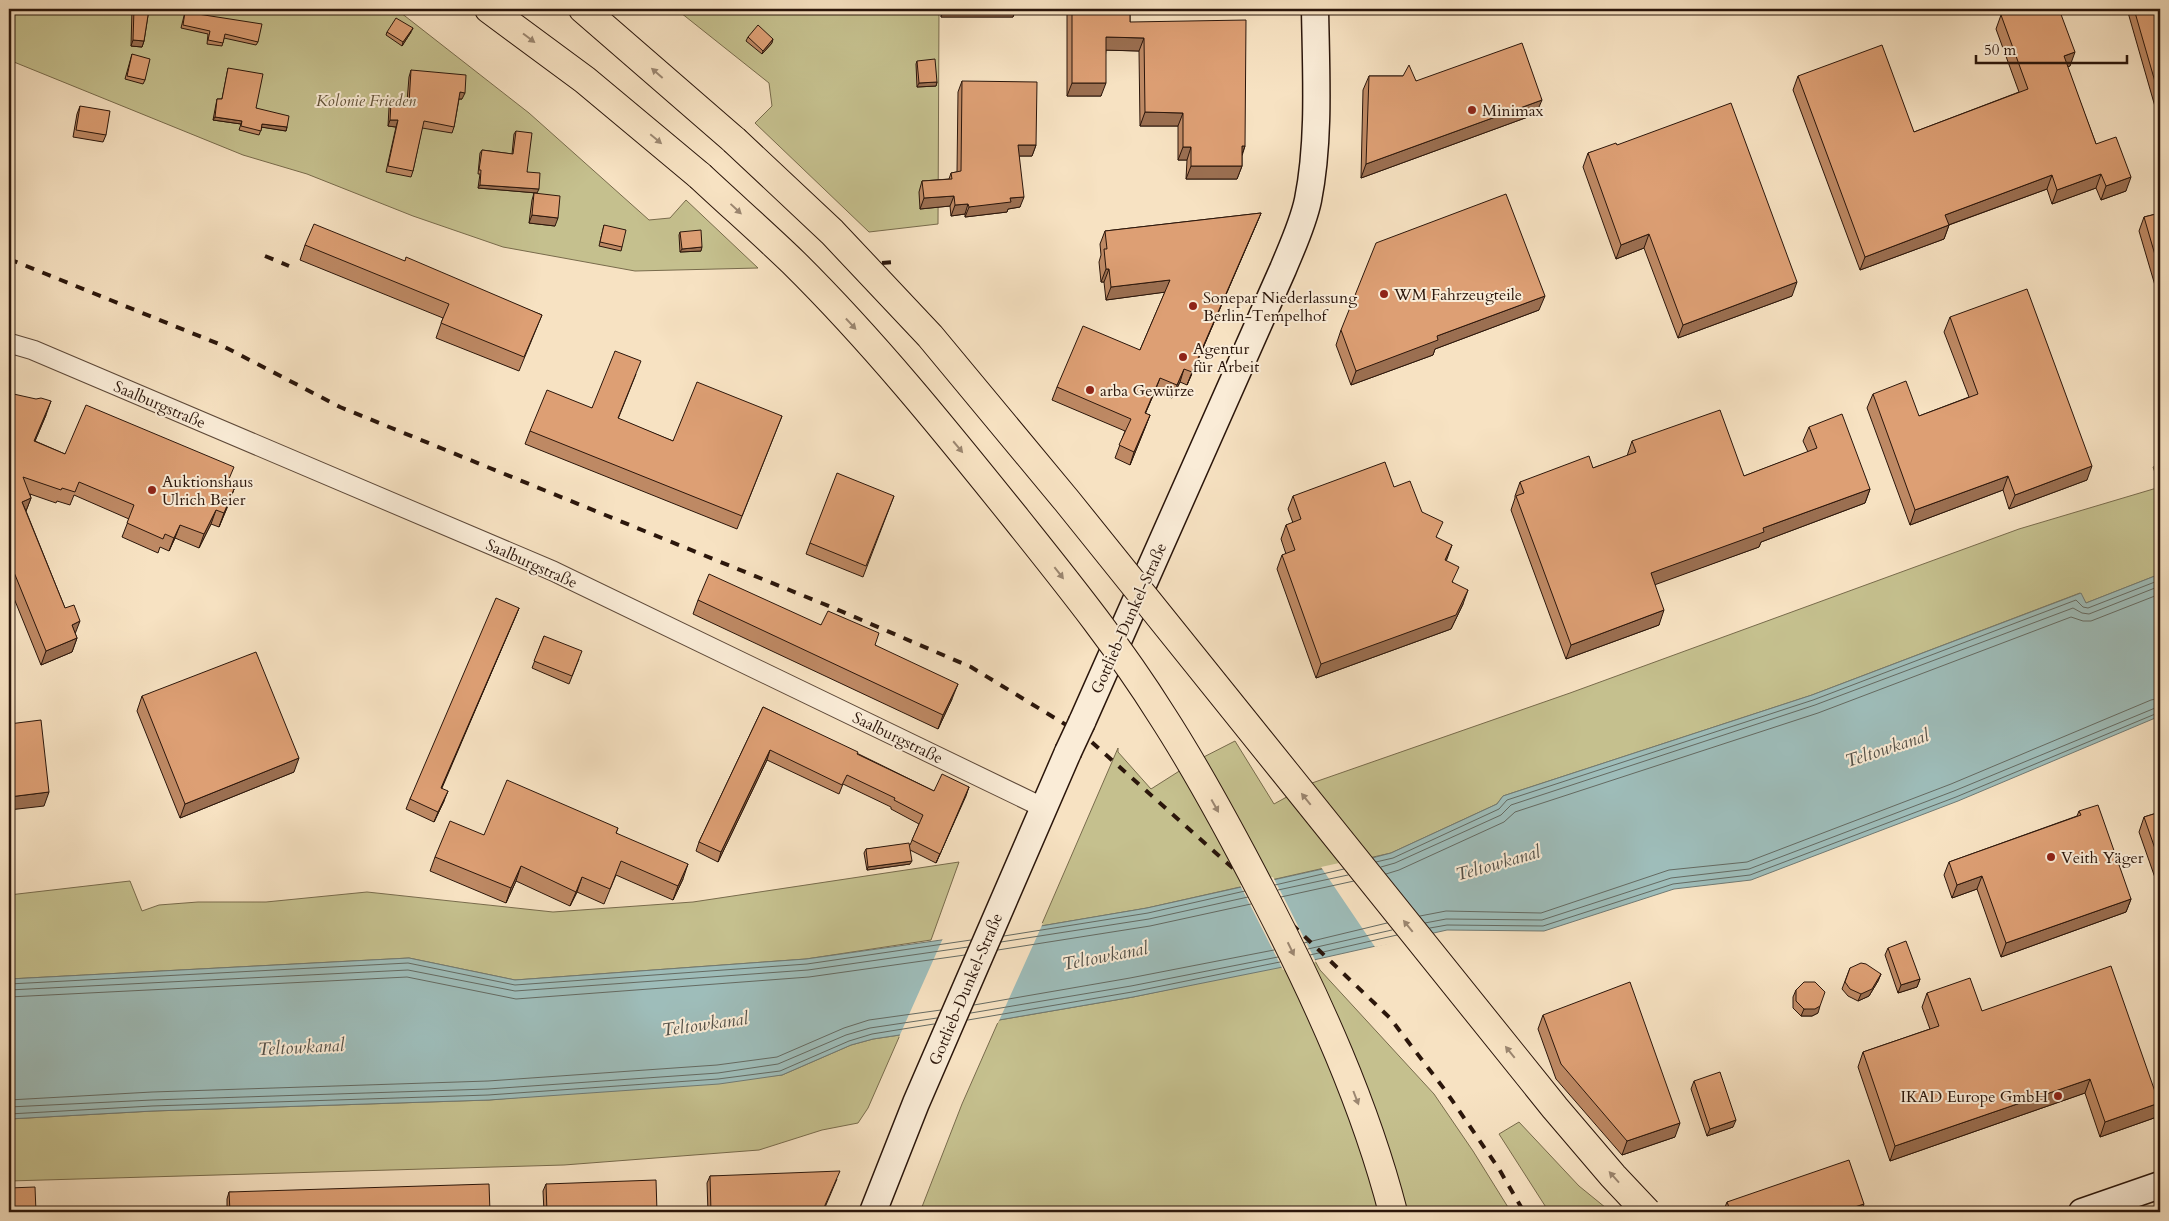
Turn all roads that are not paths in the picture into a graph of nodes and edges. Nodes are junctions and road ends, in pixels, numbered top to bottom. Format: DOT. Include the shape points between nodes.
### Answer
graph roads {
  1 [pos="490,9"];
  2 [pos="583,9"];
  3 [pos="1315,9"];
  4 [pos="9,343"];
  5 [pos="1044,808"];
  6 [pos="2160,1185"];
  7 [pos="873,1212"];
  8 [pos="1393,1212"];
  9 [pos="1647,1212"];
  10 [pos="2082,1212"];
  1 -- 8 [label="highway, one-way, bridge" via="585,80 700,176 794,263 892,369 1090,612 1192,763 1251,871 1329,1031 1366,1124"];
  9 -- 2 [label="highway, one-way, bridge" via="1555,1108 1067,501 930,336 832,232 734,140"];
  3 -- 5 [label="street, Gottlieb-Dunkel-Straße, bridge" via="1315,144 1304,214 1284,269"];
  4 -- 5 [label="street, Saalburgstraße" via="33,350 553,571"];
  5 -- 7 [label="street, Gottlieb-Dunkel-Straße" via="916,1103"];
  6 -- 10 [label="street"];
}
